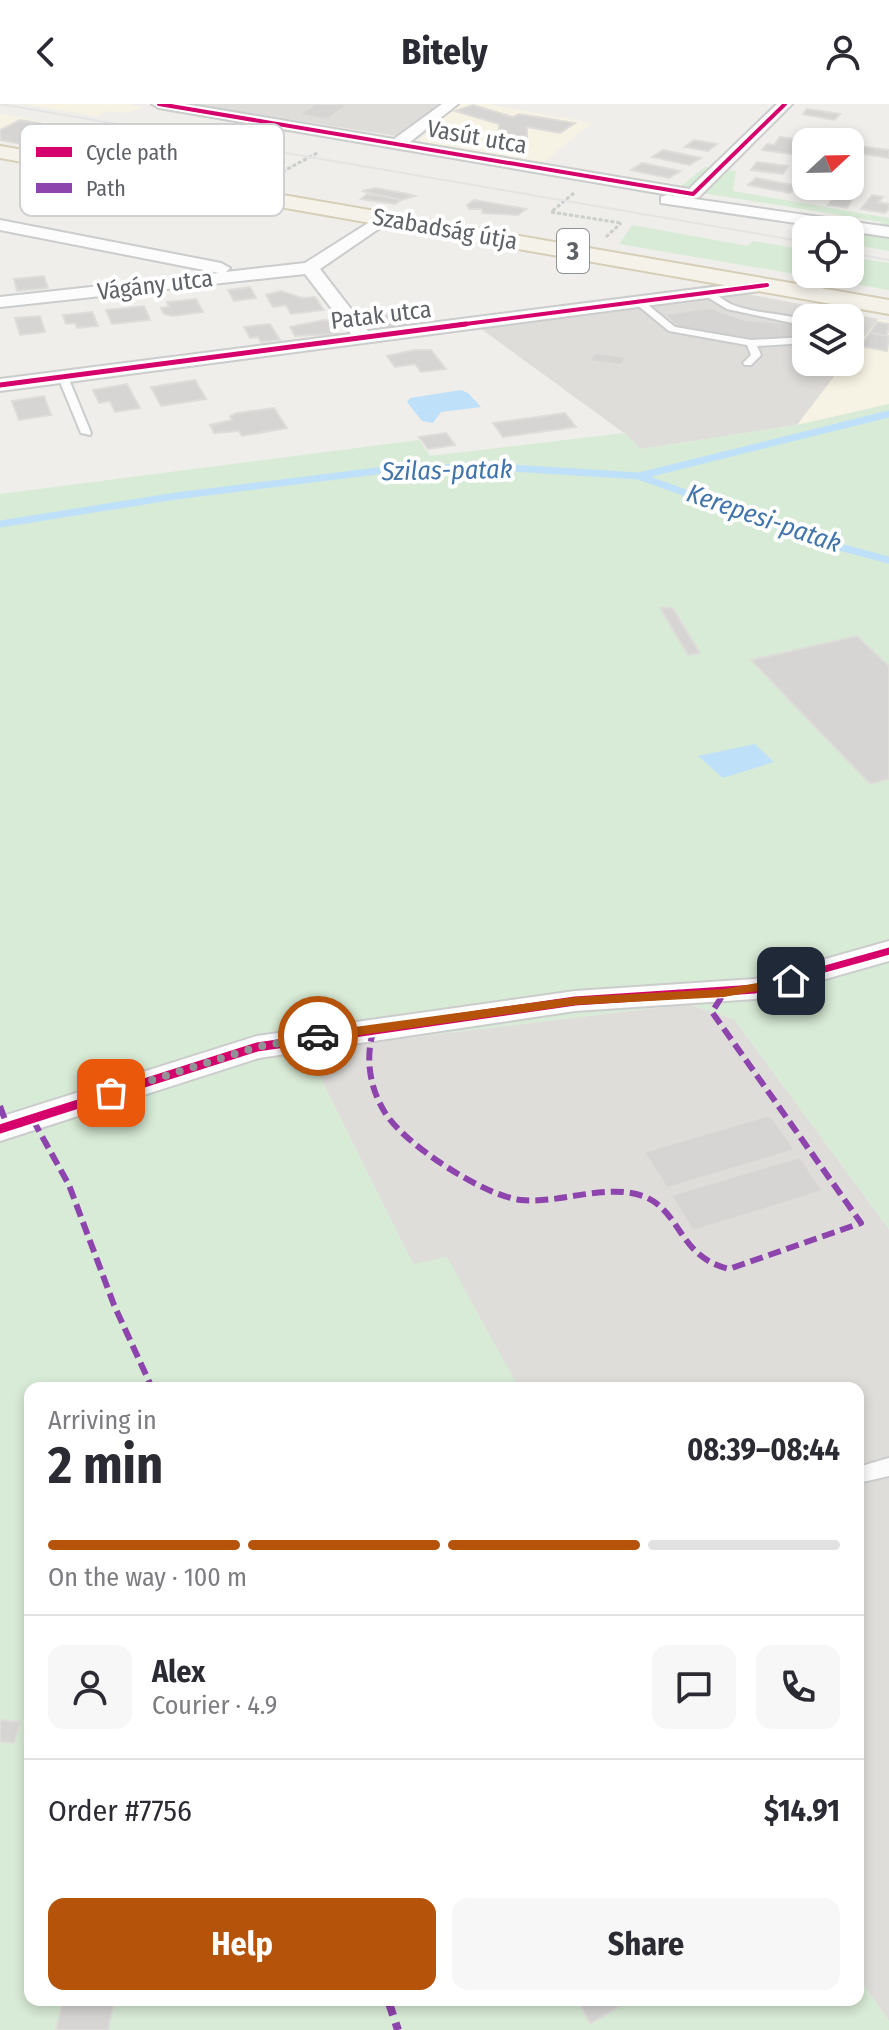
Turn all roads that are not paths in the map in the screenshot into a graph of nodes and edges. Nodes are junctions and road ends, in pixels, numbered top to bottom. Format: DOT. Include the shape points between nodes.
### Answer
graph roads {
  1 [pos="159,104"];
  2 [pos="451,104"];
  3 [pos="785,104"];
  4 [pos="405,139"];
  5 [pos="0,152"];
  6 [pos="20,155"];
  7 [pos="615,181"];
  8 [pos="284,193"];
  9 [pos="384,218"];
  10 [pos="0,225"];
  11 [pos="20,229"];
  12 [pos="0,231"];
  13 [pos="889,232"];
  14 [pos="310,268"];
  15 [pos="251,274"];
  16 [pos="767,285"];
  17 [pos="707,293"];
  18 [pos="0,302"];
  19 [pos="639,302"];
  20 [pos="889,307"];
  21 [pos="792,320"];
  22 [pos="363,337"];
  23 [pos="792,341"];
  24 [pos="751,343"];
  25 [pos="748,363"];
  26 [pos="63,377"];
  27 [pos="0,385"];
  28 [pos="86,433"];
  29 [pos="889,951"];
  30 [pos="4,1128"];
  31 [pos="889,1467"];
  32 [pos="864,1474"];
  1 -- 4 [label="street, Vasút utca"];
  2 -- 4 [label="street"];
  3 -- 7 [label="street, Vasút utca" via="693,194"];
  4 -- 7 [label="street, Vasút utca"];
  5 -- 6 [label="main road, Szabadság útja / 3"];
  7 -- 13 [label="street" via="621,190 685,204"];
  8 -- 9 [label="main road, Szabadság útja / 3"];
  9 -- 14 [label="street"];
  9 -- 16 [label="main road, Szabadság útja / 3"];
  10 -- 11 [label="street"];
  11 -- 12 [label="street"];
  11 -- 15 [label="street"];
  14 -- 15 [label="street, Vágány utca"];
  14 -- 22 [label="street"];
  15 -- 18 [label="street, Vágány utca"];
  16 -- 17 [label="street, Patak utca"];
  16 -- 20 [label="main road, Szabadság útja / 3"];
  17 -- 19 [label="street, Patak utca"];
  17 -- 21 [label="lane" via="745,312"];
  19 -- 22 [label="street, Patak utca"];
  19 -- 24 [label="lane" via="672,329"];
  22 -- 26 [label="street, Patak utca"];
  23 -- 24 [label="lane"];
  24 -- 25 [label="lane" via="756,355"];
  26 -- 27 [label="street, Patak utca"];
  26 -- 28 [label="lane"];
  29 -- 30 [label="street" via="755,989 575,1001 257,1047"];
  31 -- 32 [label="lane"];
}
